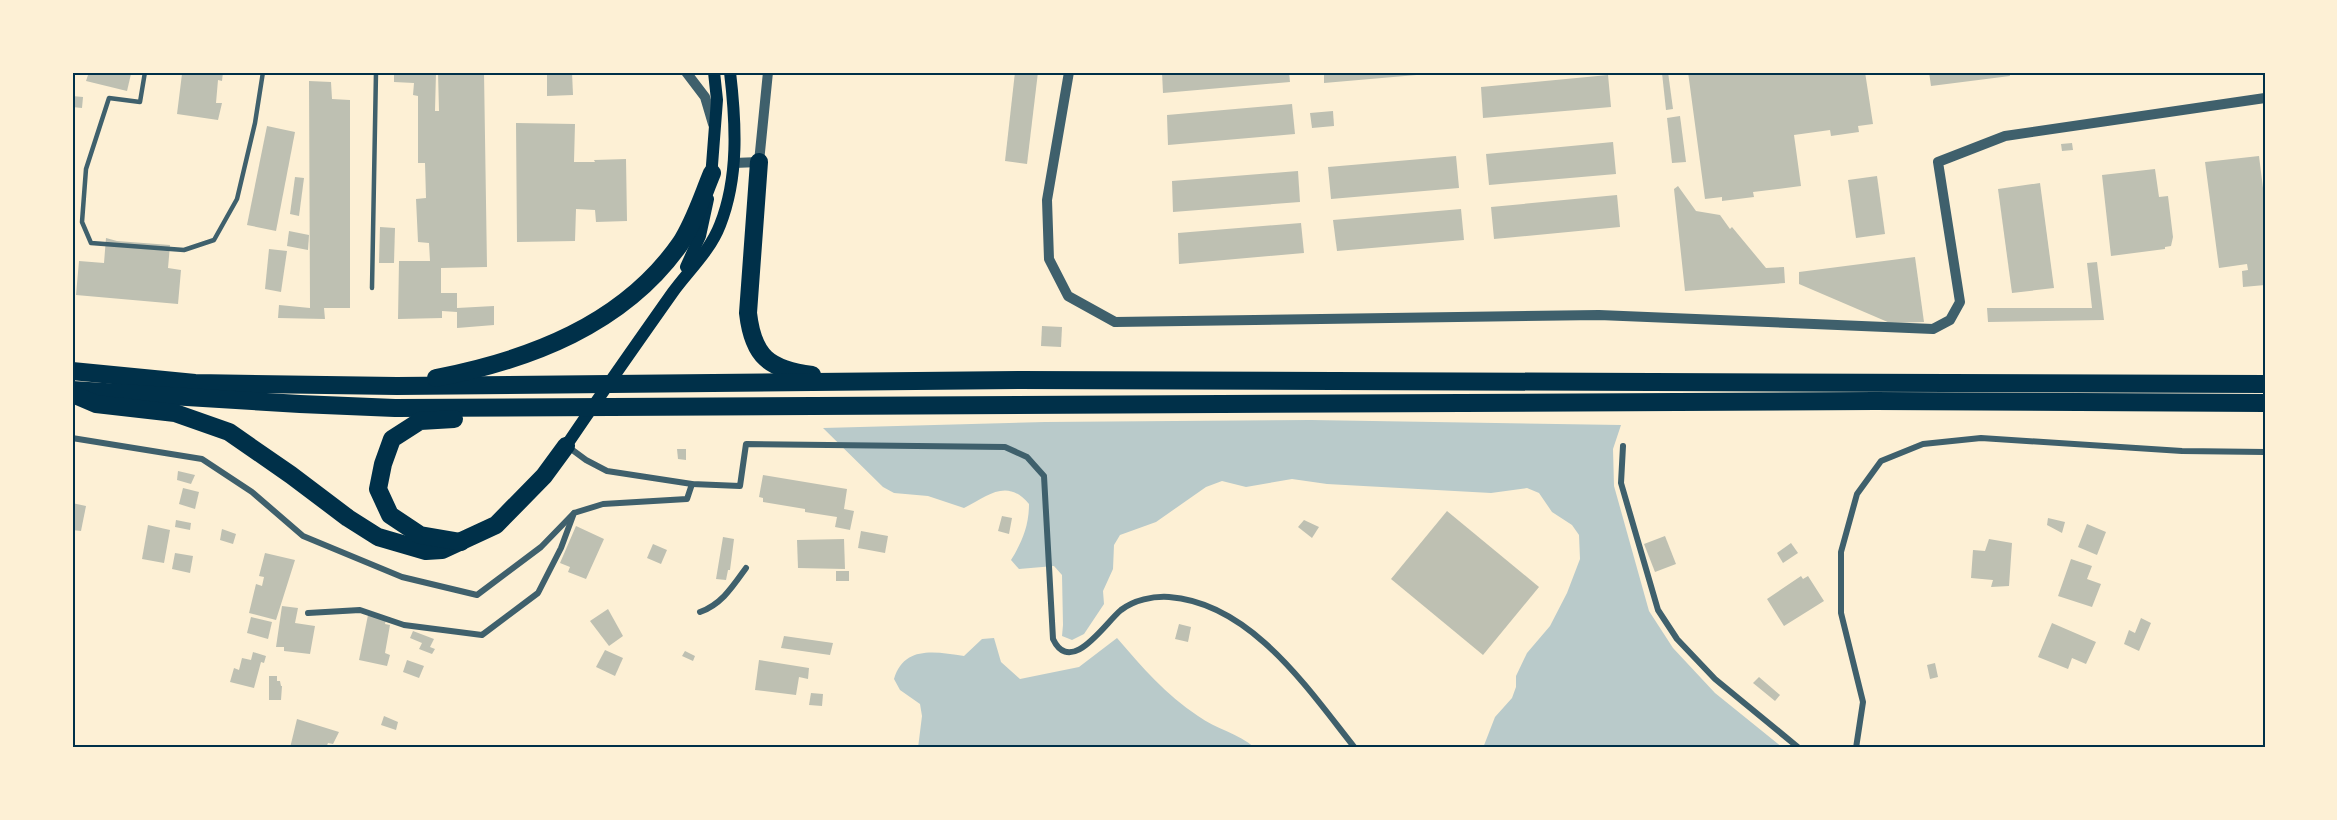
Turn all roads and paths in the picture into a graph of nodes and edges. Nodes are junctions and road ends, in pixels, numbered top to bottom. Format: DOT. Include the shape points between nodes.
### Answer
graph roads {
  1 [pos="145,72"];
  2 [pos="263,72"];
  3 [pos="376,72"];
  4 [pos="686,72"];
  5 [pos="714,72"];
  6 [pos="730,72"];
  7 [pos="768,72"];
  8 [pos="1069,72"];
  9 [pos="2265,98"];
  10 [pos="715,140"];
  11 [pos="759,162"];
  12 [pos="734,163"];
  13 [pos="712,173"];
  14 [pos="678,285"];
  15 [pos="372,288"];
  16 [pos="72,372"];
  17 [pos="867,382"];
  18 [pos="2265,384"];
  19 [pos="397,386"];
  20 [pos="72,392"];
  21 [pos="2265,403"];
  22 [pos="475,408"];
  23 [pos="72,438"];
  24 [pos="566,446"];
  25 [pos="1623,446"];
  26 [pos="2265,452"];
  27 [pos="692,484"];
  28 [pos="574,513"];
  29 [pos="461,542"];
  30 [pos="746,568"];
  31 [pos="700,612"];
  32 [pos="308,613"];
  33 [pos="1355,748"];
  34 [pos="1799,748"];
  35 [pos="1856,748"];
  1 -- 2 [label="lane" via="140,102 109,98 86,169 82,222 91,243 184,250 214,240 237,199"];
  3 -- 15 [label="lane"];
  4 -- 10 [label="street" via="705,97"];
  5 -- 10 [label="main road"];
  6 -- 12 [label="main road"];
  7 -- 11 [label="street"];
  8 -- 9 [label="street" via="1047,200 1049,259 1068,296 1115,322 1599,315 1934,329 1950,320 1960,302 1938,162 2005,136"];
  10 -- 13 [label="main road"];
  11 -- 12 [label="street"];
  11 -- 17 [label="highway" via="748,313 755,346 768,361 794,372"];
  12 -- 14 [label="main road" via="720,225"];
  13 -- 14 [label="main road" via="700,236"];
  13 -- 19 [label="highway" via="680,244 634,296 608,315 548,347 481,369"];
  14 -- 24 [label="main road"];
  16 -- 19 [label="highway" via="195,383"];
  17 -- 18 [label="highway"];
  17 -- 19 [label="highway"];
  20 -- 22 [label="highway" via="395,408"];
  20 -- 29 [label="highway" via="96,404 175,413 229,432 378,537 426,551 442,550"];
  21 -- 22 [label="highway" via="1851,401"];
  22 -- 29 [label="highway" via="463,418 420,421 392,439 378,489 390,515 420,535"];
  23 -- 28 [label="street" via="202,459 252,492 303,536 402,577 477,595 541,547"];
  24 -- 27 [label="street" via="607,471"];
  24 -- 29 [label="highway" via="544,476 496,525"];
  25 -- 34 [label="street" via="1621,483 1658,610 1677,639 1715,680"];
  26 -- 35 [label="street" via="2182,451 1981,438 1923,444 1881,461 1857,494 1840,552 1841,613 1863,702"];
  27 -- 28 [label="street" via="687,499 603,504"];
  27 -- 33 [label="street" via="740,486 746,444 1005,447 1027,457 1044,476 1053,639 1060,649 1071,653 1083,649 1123,609 1145,598 1197,601 1229,615 1266,645 1301,680"];
  28 -- 32 [label="street" via="538,593 482,634 404,625 360,610"];
  30 -- 31 [label="street" via="727,595"];
}
